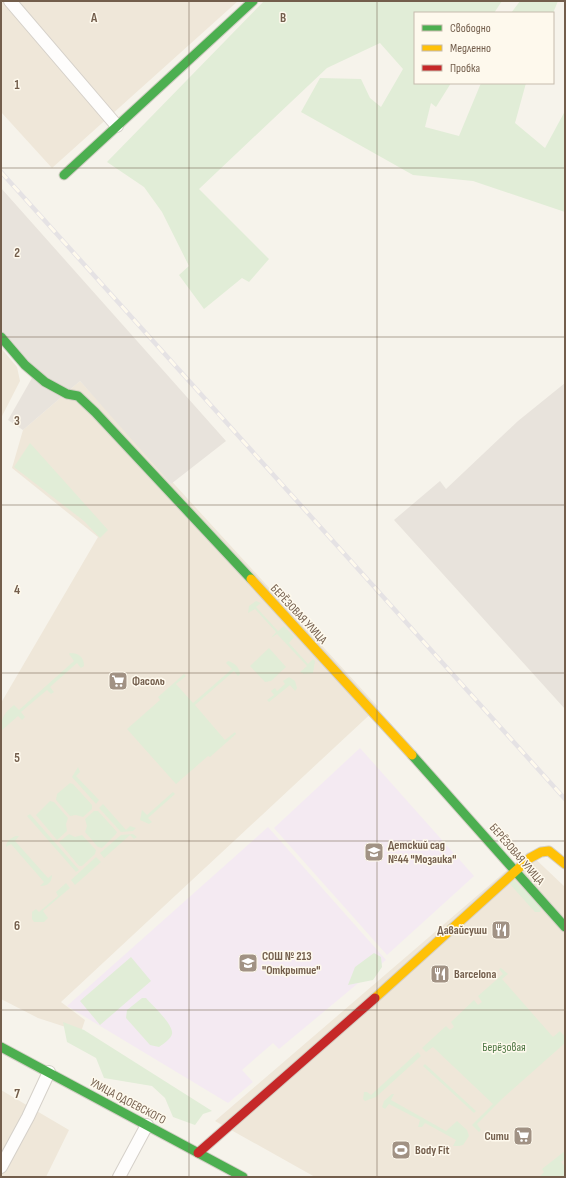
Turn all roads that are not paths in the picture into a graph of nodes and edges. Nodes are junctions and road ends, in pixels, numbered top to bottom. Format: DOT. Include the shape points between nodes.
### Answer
graph roads {
  1 [pos="10,1"];
  2 [pos="253,1"];
  3 [pos="117,126"];
  4 [pos="64,175"];
  5 [pos="1,336"];
  6 [pos="565,864"];
  7 [pos="516,871"];
  8 [pos="565,926"];
  9 [pos="1,1047"];
  10 [pos="49,1072"];
  11 [pos="147,1125"];
  12 [pos="198,1152"];
  13 [pos="1,1167"];
  14 [pos="119,1177"];
  15 [pos="243,1177"];
  1 -- 3 [label="street"];
  2 -- 3 [label="street"];
  3 -- 4 [label="street"];
  5 -- 7 [label="street, БЕРЁЗОВАЯ УЛИЦА" via="27,368 52,387 69,396 78,396 95,412 371,708"];
  6 -- 7 [label="street" via="547,850 540,851"];
  7 -- 8 [label="street, БЕРЁЗОВАЯ УЛИЦА"];
  7 -- 12 [label="street" via="397,979"];
  9 -- 10 [label="street, УЛИЦА ОДОЕВСКОГО"];
  10 -- 11 [label="street, УЛИЦА ОДОЕВСКОГО"];
  10 -- 13 [label="street"];
  11 -- 12 [label="street, УЛИЦА ОДОЕВСКОГО"];
  11 -- 14 [label="street"];
  12 -- 15 [label="street, УЛИЦА ОДОЕВСКОГО"];
}
